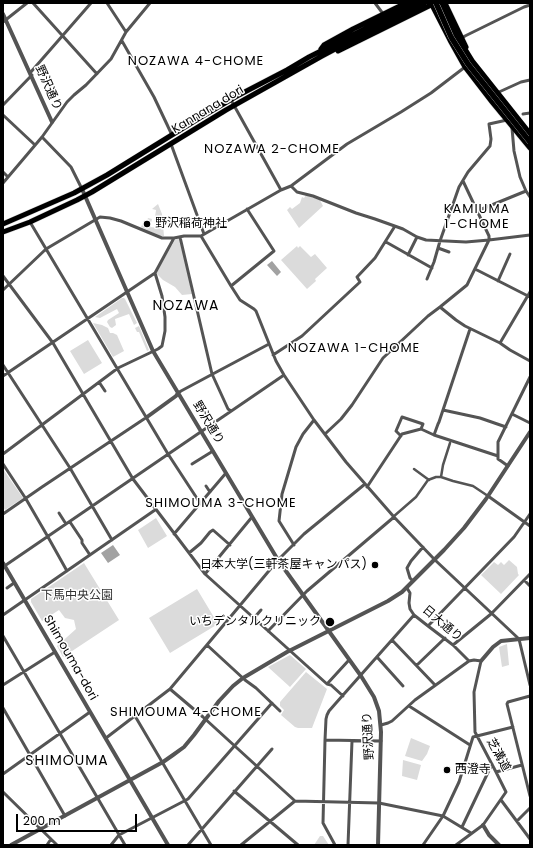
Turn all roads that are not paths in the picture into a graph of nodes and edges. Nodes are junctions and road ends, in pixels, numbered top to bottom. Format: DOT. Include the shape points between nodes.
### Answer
graph roads {
  1 [pos="26,3"];
  2 [pos="33,3"];
  3 [pos="91,3"];
  4 [pos="107,3"];
  5 [pos="150,3"];
  6 [pos="375,3"];
  7 [pos="406,3"];
  8 [pos="416,3"];
  9 [pos="434,3"];
  10 [pos="441,3"];
  11 [pos="445,3"];
  12 [pos="424,4"];
  13 [pos="530,5"];
  14 [pos="3,14"];
  15 [pos="384,15"];
  16 [pos="4,21"];
  17 [pos="126,32"];
  18 [pos="62,36"];
  19 [pos="462,39"];
  20 [pos="122,41"];
  21 [pos="321,54"];
  22 [pos="465,67"];
  23 [pos="31,74"];
  24 [pos="97,74"];
  25 [pos="530,80"];
  26 [pos="499,92"];
  27 [pos="231,100"];
  28 [pos="3,105"];
  29 [pos="234,105"];
  30 [pos="530,113"];
  31 [pos="523,114"];
  32 [pos="3,115"];
  33 [pos="507,120"];
  34 [pos="52,122"];
  35 [pos="512,127"];
  36 [pos="530,130"];
  37 [pos="530,134"];
  38 [pos="172,135"];
  39 [pos="42,137"];
  40 [pos="530,142"];
  41 [pos="172,144"];
  42 [pos="35,145"];
  43 [pos="530,148"];
  44 [pos="3,172"];
  45 [pos="8,177"];
  46 [pos="463,181"];
  47 [pos="3,183"];
  48 [pos="291,186"];
  49 [pos="82,189"];
  50 [pos="281,190"];
  51 [pos="526,191"];
  52 [pos="85,196"];
  53 [pos="530,197"];
  54 [pos="247,209"];
  55 [pos="477,211"];
  56 [pos="95,219"];
  57 [pos="30,222"];
  58 [pos="3,224"];
  59 [pos="395,226"];
  60 [pos="3,232"];
  61 [pos="204,234"];
  62 [pos="530,235"];
  63 [pos="200,236"];
  64 [pos="180,237"];
  65 [pos="417,237"];
  66 [pos="174,238"];
  67 [pos="489,240"];
  68 [pos="440,241"];
  69 [pos="386,242"];
  70 [pos="438,248"];
  71 [pos="46,249"];
  72 [pos="449,252"];
  73 [pos="510,254"];
  74 [pos="408,255"];
  75 [pos="432,268"];
  76 [pos="475,269"];
  77 [pos="155,273"];
  78 [pos="3,276"];
  79 [pos="427,279"];
  80 [pos="498,281"];
  81 [pos="9,284"];
  82 [pos="231,286"];
  83 [pos="3,290"];
  84 [pos="127,292"];
  85 [pos="530,292"];
  86 [pos="529,297"];
  87 [pos="440,307"];
  88 [pos="88,319"];
  89 [pos="470,329"];
  90 [pos="53,343"];
  91 [pos="500,343"];
  92 [pos="269,344"];
  93 [pos="153,351"];
  94 [pos="273,354"];
  95 [pos="530,361"];
  96 [pos="3,365"];
  97 [pos="118,368"];
  98 [pos="8,373"];
  99 [pos="212,374"];
  100 [pos="3,376"];
  101 [pos="284,376"];
  102 [pos="530,377"];
  103 [pos="99,382"];
  104 [pos="105,391"];
  105 [pos="178,393"];
  106 [pos="83,394"];
  107 [pos="443,410"];
  108 [pos="231,412"];
  109 [pos="512,414"];
  110 [pos="146,417"];
  111 [pos="314,420"];
  112 [pos="530,423"];
  113 [pos="42,425"];
  114 [pos="506,427"];
  115 [pos="421,429"];
  116 [pos="201,432"];
  117 [pos="530,432"];
  118 [pos="325,434"];
  119 [pos="434,435"];
  120 [pos="400,436"];
  121 [pos="110,442"];
  122 [pos="450,443"];
  123 [pos="213,451"];
  124 [pos="3,454"];
  125 [pos="168,454"];
  126 [pos="498,456"];
  127 [pos="3,464"];
  128 [pos="192,464"];
  129 [pos="508,466"];
  130 [pos="70,468"];
  131 [pos="414,469"];
  132 [pos="226,473"];
  133 [pos="441,477"];
  134 [pos="132,479"];
  135 [pos="429,480"];
  136 [pos="206,486"];
  137 [pos="366,486"];
  138 [pos="210,492"];
  139 [pos="488,496"];
  140 [pos="26,498"];
  141 [pos="200,503"];
  142 [pos="92,507"];
  143 [pos="156,510"];
  144 [pos="59,513"];
  145 [pos="3,514"];
  146 [pos="530,514"];
  147 [pos="252,517"];
  148 [pos="393,517"];
  149 [pos="70,522"];
  150 [pos="525,522"];
  151 [pos="66,524"];
  152 [pos="530,526"];
  153 [pos="174,534"];
  154 [pos="48,537"];
  155 [pos="112,540"];
  156 [pos="230,545"];
  157 [pos="294,545"];
  158 [pos="423,547"];
  159 [pos="188,553"];
  160 [pos="90,555"];
  161 [pos="278,560"];
  162 [pos="435,560"];
  163 [pos="4,566"];
  164 [pos="67,571"];
  165 [pos="205,574"];
  166 [pos="530,574"];
  167 [pos="524,580"];
  168 [pos="413,581"];
  169 [pos="14,583"];
  170 [pos="530,586"];
  171 [pos="7,588"];
  172 [pos="407,588"];
  173 [pos="465,589"];
  174 [pos="303,595"];
  175 [pos="24,600"];
  176 [pos="239,605"];
  177 [pos="261,610"];
  178 [pos="3,614"];
  179 [pos="414,614"];
  180 [pos="491,614"];
  181 [pos="254,618"];
  182 [pos="428,626"];
  183 [pos="268,631"];
  184 [pos="329,631"];
  185 [pos="3,636"];
  186 [pos="445,638"];
  187 [pos="530,638"];
  188 [pos="518,639"];
  189 [pos="392,640"];
  190 [pos="207,645"];
  191 [pos="453,645"];
  192 [pos="290,651"];
  193 [pos="55,652"];
  194 [pos="377,657"];
  195 [pos="349,660"];
  196 [pos="469,661"];
  197 [pos="481,661"];
  198 [pos="417,665"];
  199 [pos="24,672"];
  200 [pos="361,676"];
  201 [pos="243,678"];
  202 [pos="328,684"];
  203 [pos="3,685"];
  204 [pos="435,685"];
  205 [pos="530,685"];
  206 [pos="404,686"];
  207 [pos="170,689"];
  208 [pos="343,696"];
  209 [pos="530,696"];
  210 [pos="272,703"];
  211 [pos="409,706"];
  212 [pos="3,708"];
  213 [pos="280,711"];
  214 [pos="90,712"];
  215 [pos="136,716"];
  216 [pos="205,719"];
  217 [pos="381,725"];
  218 [pos="513,727"];
  219 [pos="60,733"];
  220 [pos="476,736"];
  221 [pos="106,738"];
  222 [pos="325,740"];
  223 [pos="352,741"];
  224 [pos="381,741"];
  225 [pos="470,745"];
  226 [pos="234,746"];
  227 [pos="272,749"];
  228 [pos="30,755"];
  229 [pos="163,762"];
  230 [pos="492,764"];
  231 [pos="522,765"];
  232 [pos="256,766"];
  233 [pos="496,772"];
  234 [pos="3,774"];
  235 [pos="130,780"];
  236 [pos="234,791"];
  237 [pos="3,792"];
  238 [pos="530,796"];
  239 [pos="98,798"];
  240 [pos="501,800"];
  241 [pos="186,801"];
  242 [pos="295,801"];
  243 [pos="323,801"];
  244 [pos="350,802"];
  245 [pos="379,803"];
  246 [pos="530,808"];
  247 [pos="65,816"];
  248 [pos="443,816"];
  249 [pos="152,819"];
  250 [pos="270,821"];
  251 [pos="517,821"];
  252 [pos="483,825"];
  253 [pos="462,827"];
  254 [pos="202,828"];
  255 [pos="41,829"];
  256 [pos="472,833"];
  257 [pos="120,835"];
  258 [pos="530,838"];
  259 [pos="51,839"];
  260 [pos="496,844"];
  261 [pos="11,845"];
  262 [pos="47,845"];
  263 [pos="57,845"];
  264 [pos="111,845"];
  265 [pos="125,845"];
  266 [pos="168,845"];
  267 [pos="188,845"];
  268 [pos="211,845"];
  269 [pos="242,845"];
  270 [pos="298,845"];
  271 [pos="335,845"];
  272 [pos="348,845"];
  273 [pos="378,845"];
  274 [pos="422,845"];
  275 [pos="456,845"];
  1 -- 16 [label="street"];
  2 -- 18 [label="street"];
  3 -- 18 [label="street"];
  4 -- 17 [label="street"];
  5 -- 17 [label="street"];
  6 -- 15 [label="street"];
  7 -- 15 [label="main road"];
  8 -- 21 [label="main road, Kannana dori"];
  9 -- 21 [label="main road" via="329,55"];
  9 -- 22 [label="main road"];
  9 -- 40 [label="highway, bridge" via="468,64"];
  10 -- 37 [label="highway" via="472,61"];
  11 -- 19 [label="main road"];
  12 -- 21 [label="main road, Kannana dori"];
  13 -- 19 [label="street" via="463,36"];
  14 -- 16 [label="street, 野沢通り"];
  15 -- 21 [label="main road" via="324,46"];
  16 -- 23 [label="street, 野沢通り"];
  17 -- 20 [label="street"];
  18 -- 23 [label="street"];
  18 -- 24 [label="street"];
  19 -- 26 [label="main road" via="478,66"];
  20 -- 24 [label="street" via="111,59"];
  20 -- 38 [label="street"];
  21 -- 27 [label="main road, Kannana dori"];
  21 -- 29 [label="main road, Kannana dori"];
  22 -- 33 [label="main road"];
  22 -- 48 [label="street" via="401,112 347,144"];
  23 -- 28 [label="street"];
  23 -- 34 [label="street, 野沢通り"];
  24 -- 34 [label="street" via="67,102"];
  25 -- 26 [label="street"];
  26 -- 36 [label="main road"];
  27 -- 29 [label="street"];
  27 -- 38 [label="main road, Kannana dori"];
  29 -- 41 [label="main road, Kannana dori"];
  29 -- 50 [label="street"];
  30 -- 31 [label="street"];
  32 -- 42 [label="street"];
  33 -- 35 [label="main road"];
  33 -- 46 [label="street" via="490,124 490,146"];
  34 -- 39 [label="street, 野沢通り"];
  35 -- 43 [label="main road"];
  35 -- 51 [label="street" via="514,151 521,183"];
  38 -- 49 [label="main road, Kannana dori"];
  39 -- 42 [label="street"];
  39 -- 49 [label="street, 野沢通り" via="71,167"];
  41 -- 52 [label="main road, Kannana dori"];
  41 -- 61 [label="street"];
  42 -- 45 [label="street"];
  44 -- 45 [label="street"];
  45 -- 47 [label="street"];
  46 -- 55 [label="street"];
  46 -- 68 [label="street"];
  48 -- 50 [label="street"];
  48 -- 59 [label="street" via="297,192"];
  49 -- 52 [label="street, 野沢通り"];
  49 -- 58 [label="main road, Kannana dori"];
  50 -- 54 [label="street"];
  51 -- 53 [label="street"];
  51 -- 55 [label="street"];
  52 -- 56 [label="street, 野沢通り"];
  52 -- 57 [label="main road, Kannana dori"];
  54 -- 61 [label="street"];
  54 -- 82 [label="street" via="274,251"];
  55 -- 67 [label="street"];
  56 -- 66 [label="street" via="110,218 162,238"];
  56 -- 71 [label="street"];
  56 -- 84 [label="street, 野沢通り"];
  57 -- 60 [label="main road, Kannana dori"];
  57 -- 71 [label="street"];
  59 -- 65 [label="street"];
  59 -- 69 [label="street"];
  61 -- 63 [label="street"];
  62 -- 67 [label="street"];
  63 -- 64 [label="street"];
  63 -- 82 [label="street"];
  64 -- 66 [label="street"];
  64 -- 99 [label="street"];
  65 -- 68 [label="street"];
  65 -- 74 [label="street"];
  66 -- 77 [label="street"];
  67 -- 68 [label="street"];
  67 -- 76 [label="street"];
  68 -- 70 [label="street"];
  69 -- 74 [label="street"];
  69 -- 94 [label="street" via="376,258 357,278 360,282 302,336"];
  70 -- 72 [label="street"];
  70 -- 75 [label="street"];
  71 -- 81 [label="street"];
  71 -- 88 [label="street"];
  73 -- 80 [label="street"];
  74 -- 75 [label="street"];
  75 -- 79 [label="street"];
  76 -- 80 [label="street"];
  76 -- 87 [label="street" via="467,285"];
  77 -- 84 [label="street"];
  77 -- 93 [label="street" via="162,296 165,331 162,346"];
  78 -- 81 [label="street"];
  80 -- 86 [label="street"];
  81 -- 83 [label="street"];
  81 -- 90 [label="street"];
  82 -- 92 [label="street" via="240,300 254,309"];
  84 -- 88 [label="street"];
  84 -- 93 [label="street, 野沢通り"];
  85 -- 86 [label="street"];
  86 -- 91 [label="street"];
  87 -- 89 [label="street"];
  87 -- 118 [label="street" via="383,358 342,419"];
  88 -- 90 [label="street"];
  88 -- 97 [label="street"];
  89 -- 91 [label="street"];
  89 -- 107 [label="street"];
  90 -- 98 [label="street"];
  90 -- 106 [label="street"];
  91 -- 95 [label="street"];
  92 -- 94 [label="street"];
  92 -- 99 [label="street"];
  93 -- 97 [label="street"];
  93 -- 105 [label="street, 野沢通り"];
  94 -- 101 [label="street"];
  96 -- 98 [label="street"];
  97 -- 103 [label="street"];
  97 -- 110 [label="street"];
  98 -- 100 [label="street"];
  98 -- 113 [label="street"];
  99 -- 105 [label="street"];
  99 -- 108 [label="street"];
  101 -- 108 [label="street"];
  101 -- 111 [label="street"];
  102 -- 109 [label="street"];
  103 -- 104 [label="street"];
  103 -- 106 [label="street"];
  105 -- 110 [label="street"];
  105 -- 116 [label="street, 野沢通り"];
  106 -- 113 [label="street"];
  106 -- 121 [label="street"];
  107 -- 114 [label="street"];
  107 -- 119 [label="street"];
  108 -- 116 [label="street"];
  109 -- 112 [label="street"];
  109 -- 114 [label="street"];
  110 -- 121 [label="street"];
  110 -- 125 [label="street"];
  111 -- 118 [label="street"];
  111 -- 157 [label="street" via="296,447 282,494 280,521"];
  113 -- 124 [label="street"];
  113 -- 130 [label="street"];
  114 -- 126 [label="street" via="498,442"];
  115 -- 119 [label="street"];
  115 -- 120 [label="street"];
  115 -- 120 [label="street" via="422,424 402,417 396,431"];
  116 -- 123 [label="street, 野沢通り"];
  116 -- 125 [label="street"];
  117 -- 129 [label="street"];
  118 -- 137 [label="street"];
  119 -- 126 [label="street"];
  120 -- 137 [label="street"];
  121 -- 130 [label="street"];
  121 -- 134 [label="street"];
  122 -- 133 [label="street"];
  123 -- 128 [label="street"];
  123 -- 132 [label="street, 野沢通り"];
  125 -- 134 [label="street"];
  125 -- 141 [label="street"];
  126 -- 129 [label="street" via="498,459"];
  127 -- 140 [label="street"];
  129 -- 139 [label="street"];
  130 -- 140 [label="street"];
  130 -- 142 [label="street"];
  131 -- 135 [label="street"];
  132 -- 138 [label="street"];
  132 -- 147 [label="street, 野沢通り"];
  133 -- 135 [label="street"];
  133 -- 139 [label="street" via="473,486"];
  134 -- 142 [label="street"];
  134 -- 143 [label="street"];
  135 -- 148 [label="street" via="416,497"];
  136 -- 138 [label="street"];
  137 -- 148 [label="street"];
  137 -- 157 [label="street" via="315,525"];
  138 -- 141 [label="street"];
  139 -- 150 [label="street"];
  139 -- 162 [label="street"];
  140 -- 145 [label="street"];
  140 -- 154 [label="street"];
  141 -- 153 [label="street"];
  142 -- 149 [label="street"];
  142 -- 155 [label="street"];
  143 -- 153 [label="street"];
  143 -- 155 [label="street"];
  144 -- 151 [label="street"];
  146 -- 150 [label="street"];
  147 -- 156 [label="street"];
  147 -- 161 [label="street, 野沢通り"];
  148 -- 158 [label="street"];
  148 -- 174 [label="street"];
  149 -- 151 [label="street"];
  149 -- 160 [label="street"];
  150 -- 152 [label="street"];
  150 -- 173 [label="street"];
  151 -- 154 [label="street"];
  153 -- 159 [label="street"];
  154 -- 163 [label="street"];
  154 -- 164 [label="street"];
  155 -- 160 [label="street"];
  156 -- 159 [label="street" via="213,530"];
  156 -- 165 [label="street"];
  157 -- 161 [label="street"];
  158 -- 162 [label="street"];
  158 -- 168 [label="street" via="407,568"];
  159 -- 165 [label="street"];
  160 -- 164 [label="street"];
  161 -- 174 [label="street, 野沢通り"];
  161 -- 176 [label="street"];
  162 -- 168 [label="street"];
  162 -- 173 [label="street"];
  163 -- 169 [label="street, Shimouma-dori"];
  164 -- 175 [label="street"];
  165 -- 176 [label="street"];
  166 -- 167 [label="street"];
  167 -- 170 [label="street"];
  167 -- 180 [label="street"];
  168 -- 172 [label="street"];
  169 -- 171 [label="street"];
  169 -- 175 [label="street, Shimouma-dori"];
  172 -- 179 [label="street, 日大通り" via="410,593 410,609"];
  172 -- 184 [label="street" via="388,601"];
  173 -- 180 [label="street"];
  173 -- 182 [label="street"];
  174 -- 183 [label="street"];
  174 -- 184 [label="street, 野沢通り"];
  175 -- 178 [label="street"];
  175 -- 193 [label="street, Shimouma-dori"];
  176 -- 181 [label="street"];
  176 -- 190 [label="street"];
  177 -- 181 [label="street"];
  179 -- 182 [label="street, 日大通り"];
  179 -- 189 [label="street"];
  180 -- 188 [label="street"];
  180 -- 191 [label="street"];
  181 -- 183 [label="street"];
  182 -- 186 [label="street, 日大通り"];
  183 -- 192 [label="street"];
  184 -- 192 [label="street"];
  184 -- 195 [label="street, 野沢通り"];
  185 -- 199 [label="street"];
  186 -- 191 [label="street, 日大通り"];
  186 -- 198 [label="street"];
  187 -- 188 [label="street"];
  188 -- 197 [label="street" via="501,641"];
  188 -- 205 [label="street"];
  189 -- 194 [label="street"];
  189 -- 198 [label="street"];
  190 -- 201 [label="street"];
  190 -- 207 [label="street"];
  191 -- 196 [label="street, 日大通り"];
  192 -- 201 [label="street"];
  192 -- 202 [label="street"];
  193 -- 199 [label="street"];
  193 -- 214 [label="street, Shimouma-dori"];
  194 -- 200 [label="street"];
  194 -- 206 [label="street"];
  195 -- 200 [label="street, 野沢通り"];
  195 -- 202 [label="street"];
  196 -- 197 [label="street"];
  196 -- 204 [label="street"];
  197 -- 220 [label="street, 芝溝道" via="474,692"];
  198 -- 204 [label="street"];
  199 -- 203 [label="street"];
  199 -- 219 [label="street"];
  200 -- 208 [label="street"];
  200 -- 217 [label="street, 野沢通り" via="374,697"];
  201 -- 210 [label="street"];
  201 -- 216 [label="street" via="224,695"];
  202 -- 208 [label="street"];
  204 -- 211 [label="street"];
  207 -- 215 [label="street"];
  207 -- 216 [label="street"];
  208 -- 222 [label="street" via="327,715"];
  209 -- 218 [label="street" via="508,702"];
  210 -- 213 [label="street"];
  210 -- 226 [label="street"];
  211 -- 217 [label="street" via="392,722"];
  211 -- 225 [label="street"];
  212 -- 228 [label="street"];
  214 -- 219 [label="street"];
  214 -- 221 [label="street, Shimouma-dori"];
  215 -- 221 [label="street"];
  215 -- 229 [label="street"];
  216 -- 226 [label="street"];
  216 -- 229 [label="street" via="194,736"];
  217 -- 224 [label="street, 野沢通り"];
  218 -- 220 [label="street"];
  218 -- 231 [label="street"];
  219 -- 228 [label="street"];
  219 -- 239 [label="street"];
  220 -- 225 [label="street"];
  220 -- 230 [label="street, 芝溝道"];
  221 -- 235 [label="street, Shimouma-dori"];
  222 -- 223 [label="street"];
  222 -- 243 [label="street"];
  223 -- 224 [label="street"];
  223 -- 244 [label="street"];
  224 -- 245 [label="street, 野沢通り"];
  225 -- 248 [label="street" via="459,782"];
  226 -- 232 [label="street"];
  226 -- 241 [label="street"];
  227 -- 232 [label="street"];
  228 -- 234 [label="street"];
  228 -- 247 [label="street"];
  229 -- 235 [label="street"];
  229 -- 241 [label="street"];
  230 -- 233 [label="street, 芝溝道"];
  230 -- 253 [label="street"];
  231 -- 233 [label="street"];
  231 -- 238 [label="street"];
  232 -- 236 [label="street"];
  232 -- 242 [label="street"];
  233 -- 240 [label="street, 芝溝道" via="506,792"];
  235 -- 239 [label="street"];
  235 -- 249 [label="street, Shimouma-dori"];
  236 -- 250 [label="street"];
  236 -- 254 [label="street"];
  237 -- 255 [label="street"];
  239 -- 247 [label="street"];
  239 -- 257 [label="street"];
  240 -- 251 [label="street"];
  240 -- 252 [label="street"];
  241 -- 249 [label="street"];
  241 -- 254 [label="street"];
  242 -- 243 [label="street"];
  242 -- 250 [label="street"];
  243 -- 244 [label="street"];
  243 -- 271 [label="street" via="323,823"];
  244 -- 245 [label="street"];
  244 -- 272 [label="street"];
  245 -- 248 [label="street"];
  245 -- 273 [label="street, 野沢通り"];
  246 -- 251 [label="street"];
  247 -- 255 [label="street"];
  248 -- 253 [label="street"];
  248 -- 274 [label="street"];
  249 -- 257 [label="street"];
  249 -- 266 [label="street, Shimouma-dori"];
  250 -- 269 [label="street"];
  250 -- 270 [label="street"];
  251 -- 258 [label="street"];
  252 -- 256 [label="street"];
  252 -- 260 [label="street"];
  253 -- 256 [label="street"];
  254 -- 267 [label="street"];
  254 -- 268 [label="street"];
  255 -- 259 [label="street"];
  255 -- 261 [label="street"];
  256 -- 275 [label="street"];
  257 -- 264 [label="street"];
  257 -- 265 [label="street"];
  259 -- 262 [label="street"];
  259 -- 263 [label="street"];
}
